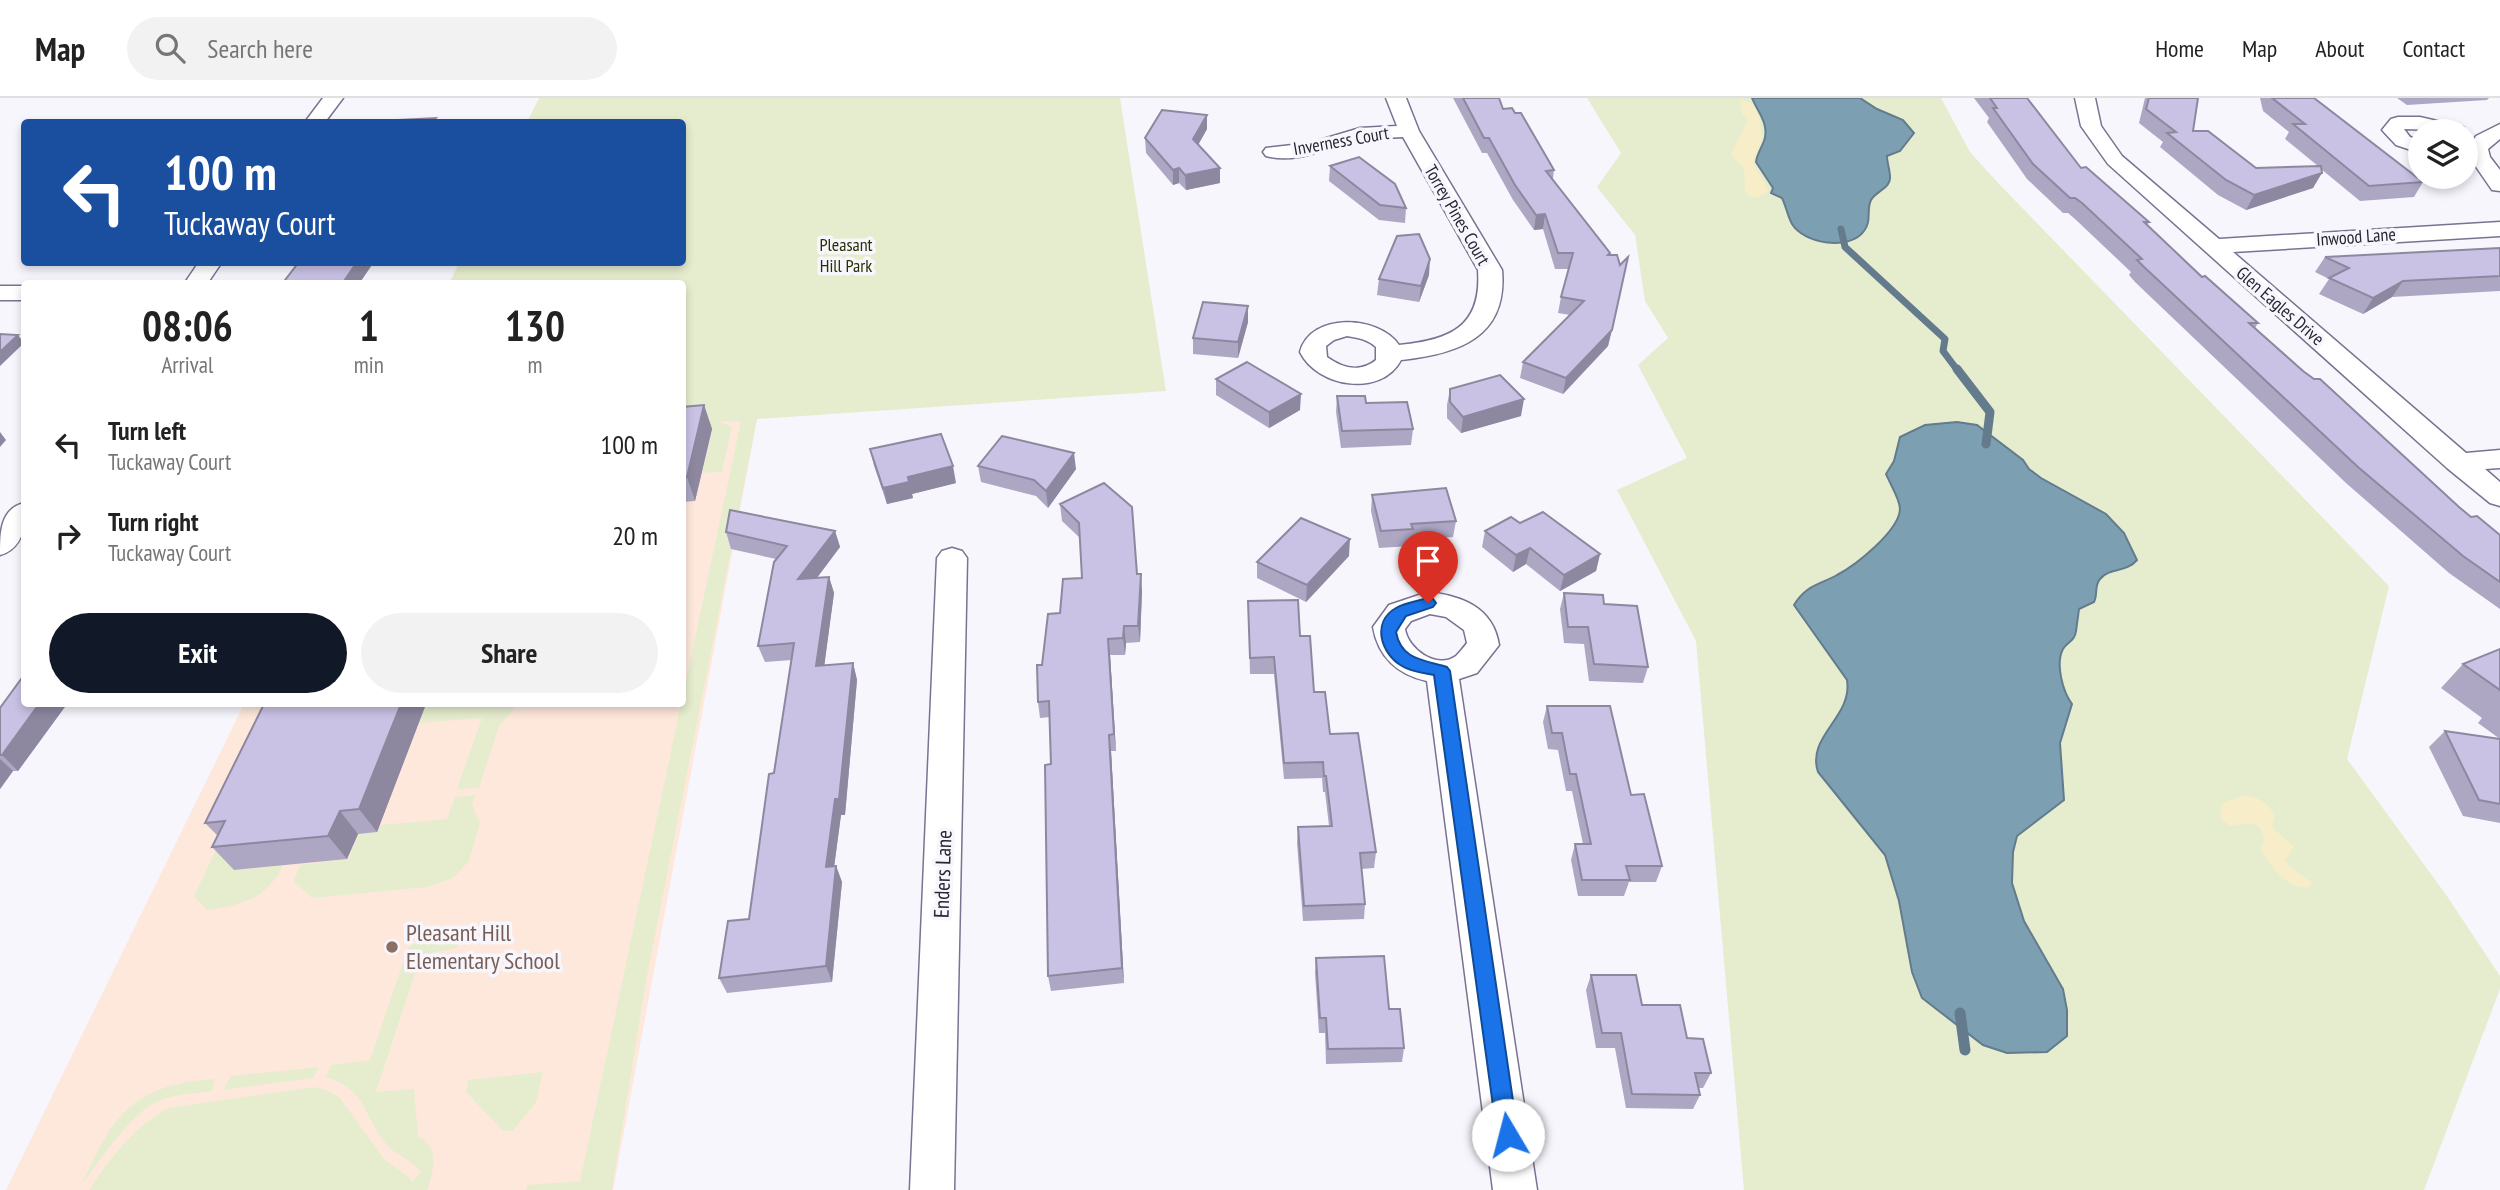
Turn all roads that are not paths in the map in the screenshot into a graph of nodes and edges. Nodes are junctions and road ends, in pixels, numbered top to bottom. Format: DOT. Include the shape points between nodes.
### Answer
graph roads {
  1 [pos="333,98"];
  2 [pos="1396,98"];
  3 [pos="2085,98"];
  4 [pos="317,119"];
  5 [pos="2408,123"];
  6 [pos="1409,131"];
  7 [pos="2408,143"];
  8 [pos="2479,144"];
  9 [pos="1273,152"];
  10 [pos="2500,185"];
  11 [pos="2500,229"];
  12 [pos="2212,246"];
  13 [pos="0,293"];
  14 [pos="21,293"];
  15 [pos="1392,354"];
  16 [pos="2500,458"];
  17 [pos="2456,462"];
  18 [pos="2500,498"];
  19 [pos="21,516"];
  20 [pos="0,545"];
  21 [pos="952,558"];
  22 [pos="1442,671"];
  23 [pos="932,1190"];
  24 [pos="1515,1190"];
  1 -- 4 [label="street"];
  2 -- 6 [label="street, Torrey Pines Court"];
  3 -- 12 [label="street, Glen Eagles Drive" via="2091,126 2105,149"];
  5 -- 7 [label="street" via="2398,123 2392,130"];
  6 -- 9 [label="street, Inverness Court" via="1360,134 1312,149"];
  6 -- 15 [label="street, Torrey Pines Court" via="1490,270 1493,292 1473,331 1439,347"];
  8 -- 10 [label="street"];
  11 -- 12 [label="street, Inwood Lane"];
  12 -- 17 [label="street, Glen Eagles Drive"];
  13 -- 14 [label="street"];
  16 -- 17 [label="street"];
  17 -- 18 [label="street, Glen Eagles Drive"];
  19 -- 20 [label="street"];
  21 -- 23 [label="street, Enders Lane"];
  22 -- 24 [label="street"];
}
